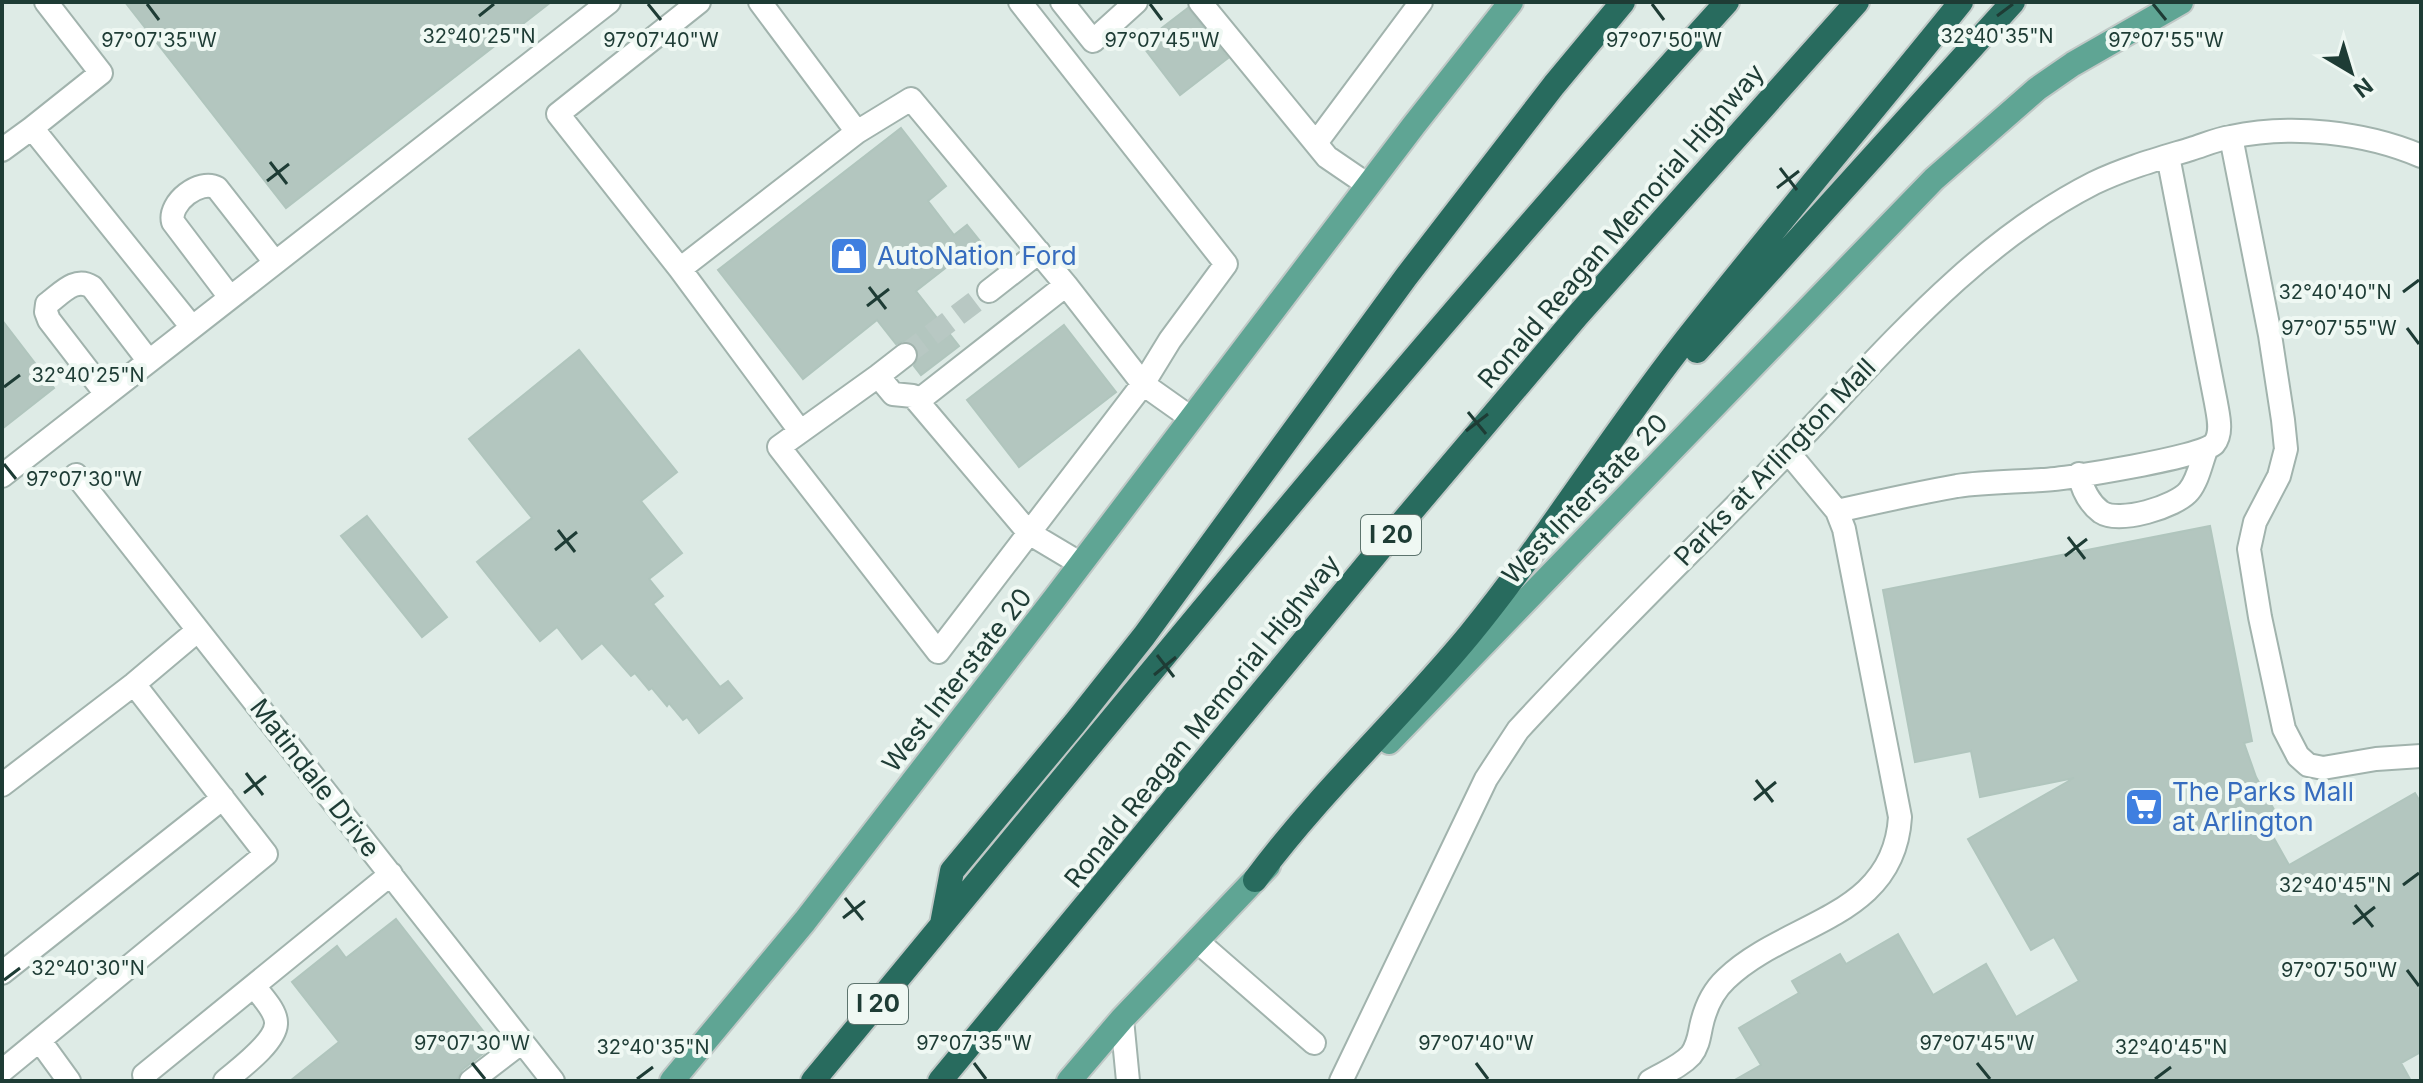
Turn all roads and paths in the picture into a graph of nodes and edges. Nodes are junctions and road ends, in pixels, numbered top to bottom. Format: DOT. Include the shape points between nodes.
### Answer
graph roads {
  1 [pos="46,2"];
  2 [pos="609,2"];
  3 [pos="699,2"];
  4 [pos="760,2"];
  5 [pos="1020,2"];
  6 [pos="1062,2"];
  7 [pos="1136,2"];
  8 [pos="1200,2"];
  9 [pos="1421,2"];
  10 [pos="1511,2"];
  11 [pos="1623,2"];
  12 [pos="1727,2"];
  13 [pos="1857,2"];
  14 [pos="1961,2"];
  15 [pos="2013,2"];
  16 [pos="2181,2"];
  17 [pos="32,128"];
  18 [pos="857,132"];
  19 [pos="2231,137"];
  20 [pos="1316,143"];
  21 [pos="2,150"];
  22 [pos="2168,156"];
  23 [pos="2421,156"];
  24 [pos="1368,185"];
  25 [pos="1039,252"];
  26 [pos="274,261"];
  27 [pos="680,269"];
  28 [pos="1066,285"];
  29 [pos="989,291"];
  30 [pos="229,296"];
  31 [pos="191,326"];
  32 [pos="905,355"];
  33 [pos="148,360"];
  34 [pos="878,376"];
  35 [pos="1143,384"];
  36 [pos="106,394"];
  37 [pos="918,401"];
  38 [pos="1191,418"];
  39 [pos="800,431"];
  40 [pos="2206,450"];
  41 [pos="1788,452"];
  42 [pos="2079,474"];
  43 [pos="76,475"];
  44 [pos="2,476"];
  45 [pos="1837,511"];
  46 [pos="1548,532"];
  47 [pos="1029,533"];
  48 [pos="1081,564"];
  49 [pos="197,631"];
  50 [pos="134,684"];
  51 [pos="2421,756"];
  52 [pos="2,785"];
  53 [pos="223,798"];
  54 [pos="391,874"];
  55 [pos="1255,880"];
  56 [pos="942,926"];
  57 [pos="1197,941"];
  58 [pos="2,973"];
  59 [pos="254,986"];
  60 [pos="1122,1019"];
  61 [pos="40,1041"];
  62 [pos="522,1042"];
  63 [pos="1314,1043"];
  64 [pos="2,1071"];
  65 [pos="143,1079"];
  66 [pos="69,1081"];
  67 [pos="225,1081"];
  68 [pos="471,1081"];
  69 [pos="553,1081"];
  70 [pos="672,1081"];
  71 [pos="813,1081"];
  72 [pos="940,1081"];
  73 [pos="1069,1081"];
  74 [pos="1128,1081"];
  75 [pos="1342,1081"];
  76 [pos="1650,1081"];
  1 -- 17 [label="street" via="101,73"];
  2 -- 26 [label="street"];
  3 -- 27 [label="street" via="558,114"];
  4 -- 18 [label="street"];
  5 -- 35 [label="street" via="1226,264"];
  6 -- 7 [label="street" via="1093,41"];
  8 -- 20 [label="street"];
  9 -- 20 [label="street"];
  10 -- 24 [label="main road, West Interstate 20"];
  11 -- 56 [label="highway" via="1406,277 1144,636 952,871"];
  12 -- 56 [label="highway, I 20" via="1555,193 1346,439"];
  13 -- 72 [label="highway, Ronald Reagan Memorial Highway / I 20" via="1577,316"];
  14 -- 46 [label="highway" via="1678,351"];
  15 -- 46 [label="highway" via="1753,287"];
  16 -- 55 [label="main road, West Interstate 20" via="2037,89 1934,179"];
  17 -- 21 [label="street"];
  17 -- 31 [label="street"];
  18 -- 25 [label="street" via="911,99"];
  18 -- 27 [label="street"];
  19 -- 22 [label="street, Parks at Arlington Mall"];
  19 -- 23 [label="street, Parks at Arlington Mall" via="2330,133"];
  19 -- 51 [label="street" via="2270,335 2286,449 2249,549 2284,729 2298,756 2323,768"];
  20 -- 24 [label="street"];
  22 -- 40 [label="street" via="2218,413 2219,436"];
  22 -- 41 [label="street, Parks at Arlington Mall" via="2094,183 2007,239 1933,300"];
  24 -- 38 [label="main road, West Interstate 20"];
  25 -- 28 [label="street"];
  25 -- 29 [label="street"];
  26 -- 30 [label="street"];
  26 -- 30 [label="street" via="217,188 202,185 174,206 173,222"];
  27 -- 39 [label="street"];
  28 -- 35 [label="street"];
  28 -- 37 [label="street"];
  30 -- 31 [label="street"];
  31 -- 33 [label="street"];
  32 -- 34 [label="street"];
  33 -- 36 [label="street"];
  33 -- 36 [label="street" via="84,282 47,304 49,320"];
  34 -- 37 [label="street" via="893,394"];
  34 -- 39 [label="street"];
  35 -- 38 [label="street"];
  35 -- 47 [label="street"];
  36 -- 44 [label="street"];
  37 -- 47 [label="street"];
  38 -- 48 [label="main road, West Interstate 20"];
  39 -- 47 [label="street" via="779,447 938,652"];
  40 -- 42 [label="street"];
  40 -- 42 [label="street" via="2194,483 2181,499 2140,512 2102,513 2083,489"];
  41 -- 45 [label="street"];
  41 -- 75 [label="street, Parks at Arlington Mall" via="1518,730 1486,779"];
  42 -- 45 [label="street" via="1972,484"];
  43 -- 49 [label="street, Matindale Drive"];
  45 -- 76 [label="street" via="1900,817 1894,849 1864,894 1726,979 1710,998 1693,1053"];
  46 -- 55 [label="highway" via="1470,634 1281,844"];
  47 -- 48 [label="street"];
  48 -- 70 [label="main road, West Interstate 20" via="805,921"];
  49 -- 50 [label="street"];
  49 -- 54 [label="street, Matindale Drive"];
  50 -- 52 [label="street"];
  50 -- 53 [label="street"];
  53 -- 58 [label="street"];
  53 -- 61 [label="street" via="266,854"];
  54 -- 59 [label="street"];
  54 -- 62 [label="street, Matindale Drive"];
  55 -- 57 [label="main road, West Interstate 20"];
  56 -- 71 [label="highway, I 20"];
  57 -- 60 [label="main road, West Interstate 20"];
  57 -- 63 [label="street"];
  59 -- 65 [label="street"];
  59 -- 67 [label="street" via="276,1024 271,1037"];
  60 -- 73 [label="main road, West Interstate 20"];
  60 -- 74 [label="street"];
  61 -- 64 [label="street"];
  61 -- 66 [label="street"];
  62 -- 68 [label="street"];
  62 -- 69 [label="street, Matindale Drive"];
}
